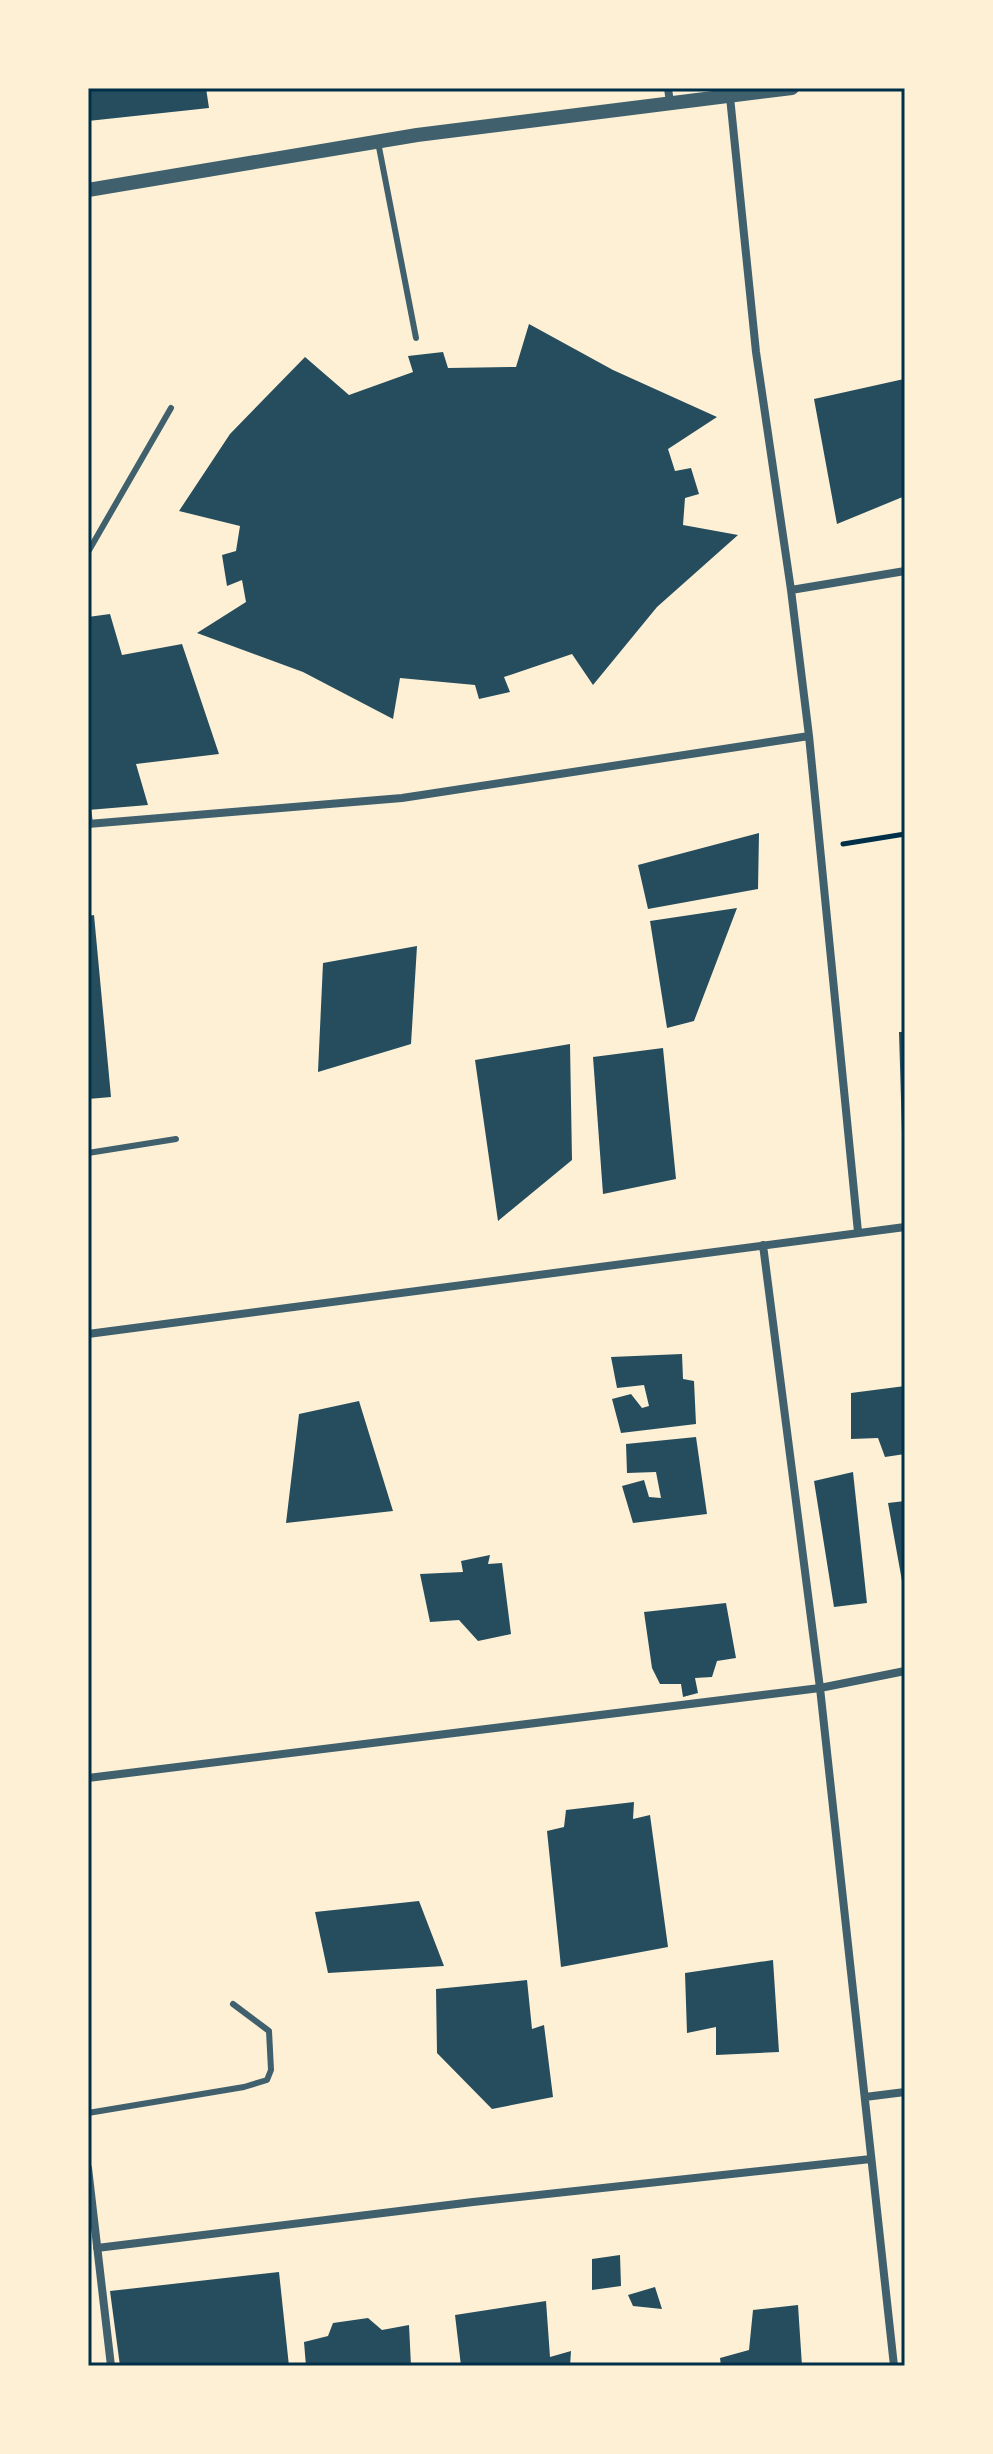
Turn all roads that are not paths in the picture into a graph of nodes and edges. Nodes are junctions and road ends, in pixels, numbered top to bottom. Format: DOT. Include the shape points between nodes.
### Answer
graph roads {
  1 [pos="792,88"];
  2 [pos="669,95"];
  3 [pos="730,97"];
  4 [pos="378,142"];
  5 [pos="88,190"];
  6 [pos="416,338"];
  7 [pos="171,408"];
  8 [pos="88,552"];
  9 [pos="905,571"];
  10 [pos="791,590"];
  11 [pos="809,736"];
  12 [pos="88,807"];
  13 [pos="89,824"];
  14 [pos="176,1139"];
  15 [pos="88,1153"];
  16 [pos="905,1227"];
  17 [pos="858,1232"];
  18 [pos="763,1245"];
  19 [pos="88,1334"];
  20 [pos="905,1671"];
  21 [pos="820,1688"];
  22 [pos="88,1778"];
  23 [pos="233,2004"];
  24 [pos="905,2092"];
  25 [pos="865,2097"];
  26 [pos="88,2113"];
  27 [pos="871,2159"];
  28 [pos="88,2168"];
  29 [pos="97,2248"];
  30 [pos="111,2366"];
  31 [pos="894,2366"];
  1 -- 3 [label="street"];
  2 -- 3 [label="street"];
  2 -- 4 [label="street"];
  3 -- 10 [label="street" via="756,352"];
  4 -- 5 [label="street"];
  4 -- 6 [label="lane"];
  7 -- 8 [label="lane"];
  9 -- 10 [label="street"];
  10 -- 11 [label="street"];
  11 -- 13 [label="street" via="402,798"];
  11 -- 17 [label="street"];
  12 -- 13 [label="lane"];
  14 -- 15 [label="lane"];
  16 -- 17 [label="street"];
  17 -- 18 [label="street"];
  18 -- 19 [label="street"];
  18 -- 21 [label="street"];
  20 -- 21 [label="street"];
  21 -- 22 [label="street"];
  21 -- 25 [label="street"];
  23 -- 26 [label="lane" via="269,2031 267,2080"];
  24 -- 25 [label="street"];
  25 -- 27 [label="street"];
  27 -- 29 [label="street"];
  27 -- 31 [label="street"];
  28 -- 29 [label="street"];
  29 -- 30 [label="street"];
}
